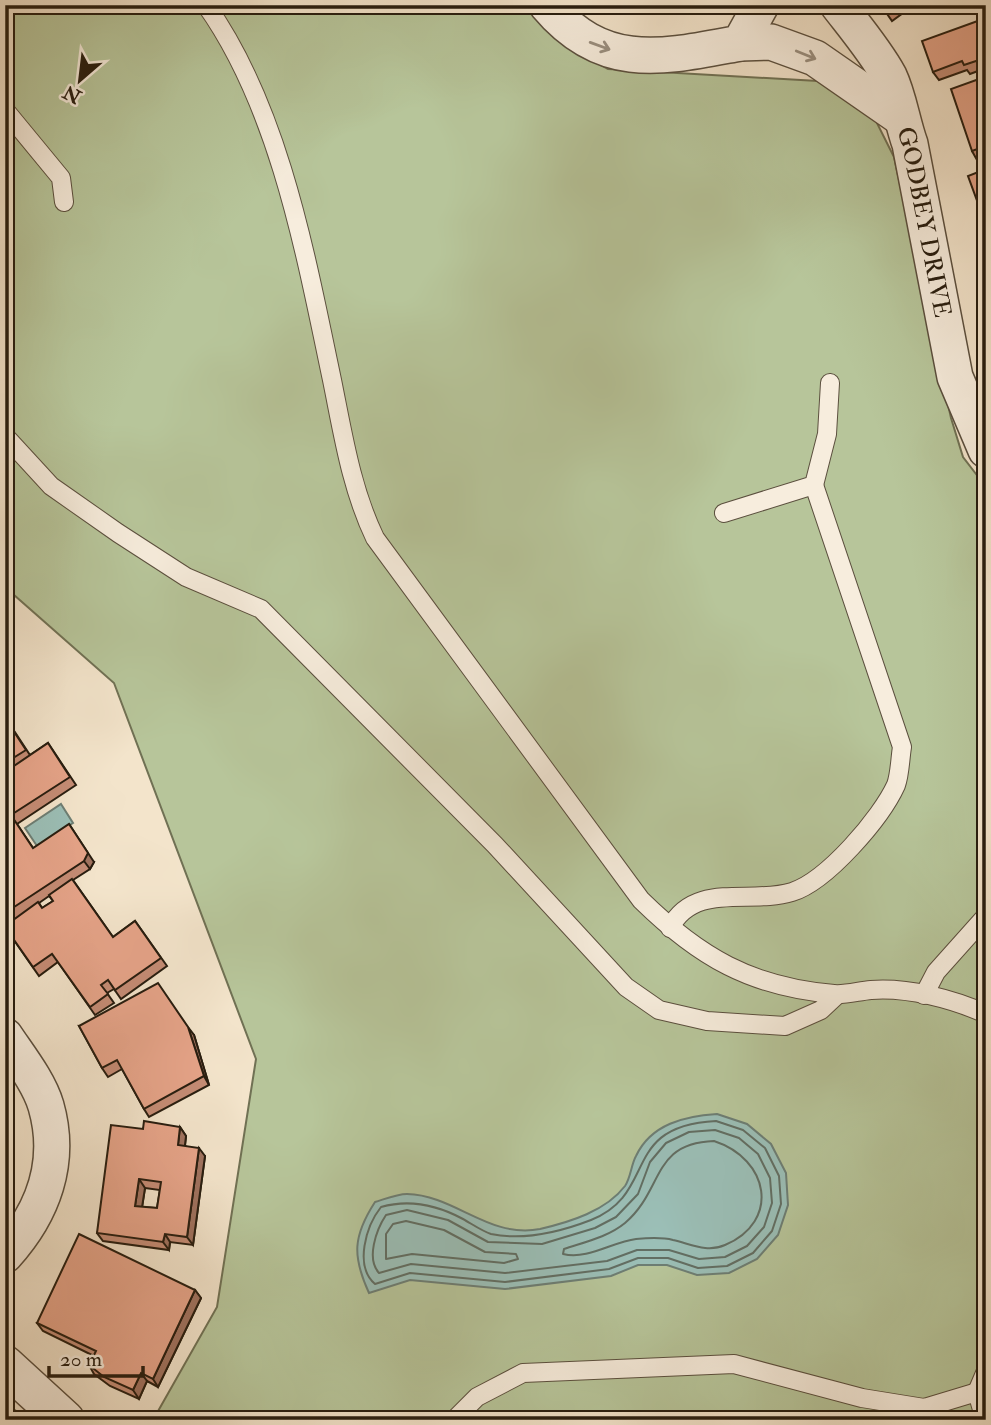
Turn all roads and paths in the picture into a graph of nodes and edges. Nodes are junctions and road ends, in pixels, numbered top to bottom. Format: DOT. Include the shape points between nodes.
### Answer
graph roads {
  1 [pos="205,5"];
  2 [pos="547,5"];
  3 [pos="761,5"];
  4 [pos="838,5"];
  5 [pos="740,43"];
  6 [pos="5,110"];
  7 [pos="900,117"];
  8 [pos="64,202"];
  9 [pos="830,383"];
  10 [pos="5,436"];
  11 [pos="986,450"];
  12 [pos="814,485"];
  13 [pos="724,513"];
  14 [pos="986,916"];
  15 [pos="670,928"];
  16 [pos="837,995"];
  17 [pos="924,995"];
  18 [pos="986,1014"];
  19 [pos="5,1036"];
  20 [pos="5,1255"];
  21 [pos="5,1365"];
  22 [pos="986,1371"];
  23 [pos="977,1392"];
  24 [pos="65,1420"];
  25 [pos="454,1420"];
  26 [pos="985,1420"];
  1 -- 15 [label="lane" via="236,56 273,144 307,264 353,483 374,538 641,900"];
  2 -- 5 [label="street, one-way" via="582,39 622,54 664,57"];
  3 -- 5 [label="street"];
  4 -- 7 [label="street, GODBEY DRIVE" via="888,75"];
  5 -- 7 [label="street, one-way" via="771,42 815,58"];
  6 -- 8 [label="lane" via="61,178"];
  7 -- 11 [label="street, GODBEY DRIVE" via="910,144 955,377"];
  9 -- 12 [label="lane" via="827,434"];
  10 -- 16 [label="lane" via="51,486 118,533 186,577 261,609 495,845 626,987 659,1010 707,1021 785,1026 821,1010"];
  12 -- 13 [label="lane"];
  12 -- 15 [label="lane" via="902,747 897,782 882,811 815,881 792,892 689,904"];
  14 -- 17 [label="lane" via="936,972"];
  15 -- 16 [label="lane" via="733,971 785,987"];
  16 -- 17 [label="lane" via="873,989"];
  17 -- 18 [label="lane"];
  19 -- 20 [label="street" via="46,1105 53,1155 42,1204"];
  21 -- 24 [label="street"];
  22 -- 23 [label="lane"];
  23 -- 25 [label="lane" via="924,1408 862,1398 734,1364 523,1373 477,1397"];
  23 -- 26 [label="lane"];
}
